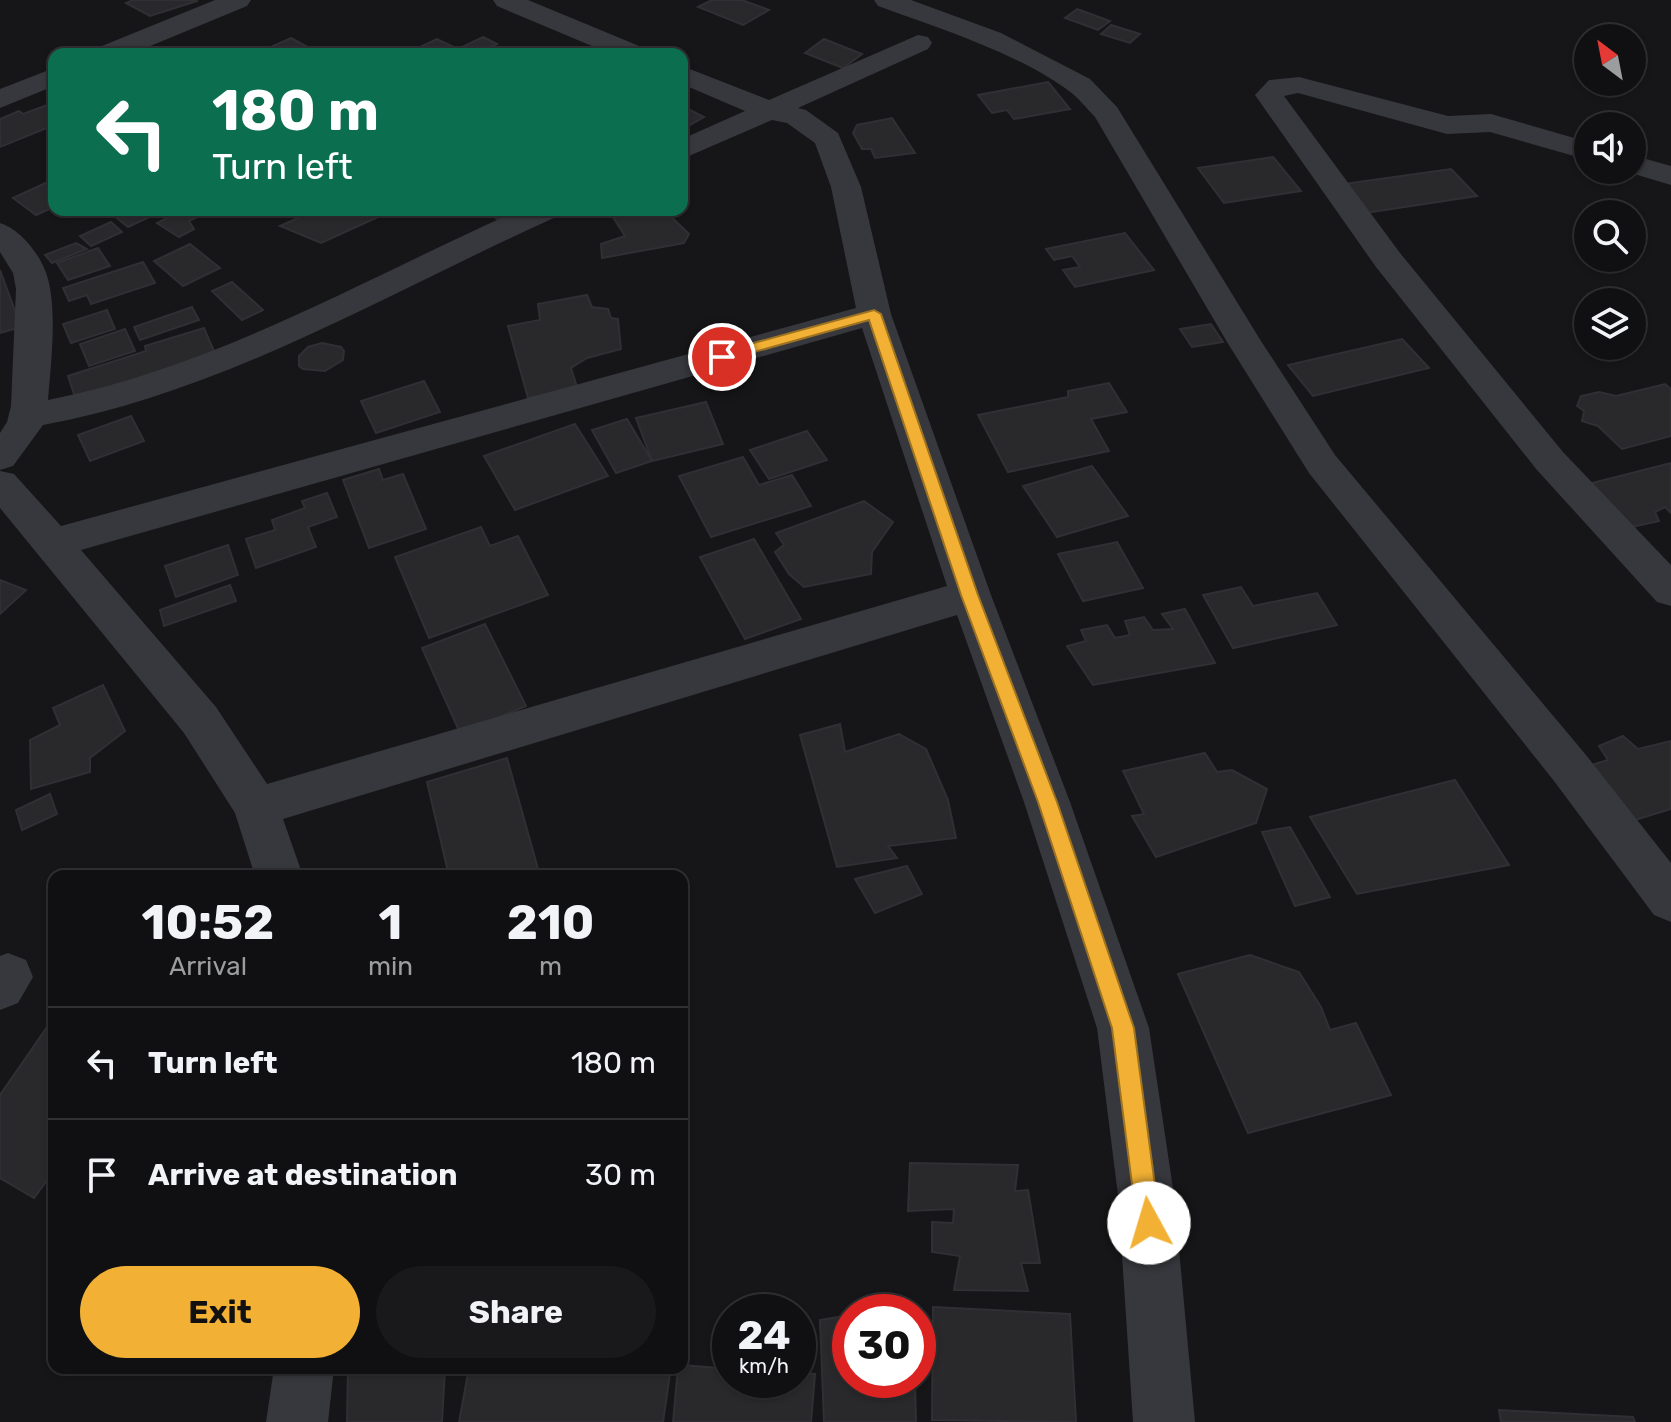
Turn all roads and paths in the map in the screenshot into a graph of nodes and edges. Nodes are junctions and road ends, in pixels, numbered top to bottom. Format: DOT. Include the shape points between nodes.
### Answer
graph roads {
  1 [pos="238,0"];
  2 [pos="506,0"];
  3 [pos="887,0"];
  4 [pos="158,33"];
  5 [pos="918,43"];
  6 [pos="184,47"];
  7 [pos="122,48"];
  8 [pos="620,48"];
  9 [pos="688,77"];
  10 [pos="48,79"];
  11 [pos="0,99"];
  12 [pos="770,111"];
  13 [pos="688,147"];
  14 [pos="1574,147"];
  15 [pos="1646,168"];
  16 [pos="1671,176"];
  17 [pos="491,219"];
  18 [pos="4,244"];
  19 [pos="874,314"];
  20 [pos="28,415"];
  21 [pos="0,457"];
  22 [pos="0,484"];
  23 [pos="53,543"];
  24 [pos="1671,591"];
  25 [pos="970,595"];
  26 [pos="256,807"];
  27 [pos="277,870"];
  28 [pos="1671,900"];
  29 [pos="303,1374"];
  30 [pos="297,1422"];
  31 [pos="1164,1422"];
  1 -- 4 [label="street"];
  2 -- 8 [label="street"];
  3 -- 28 [label="street" via="1046,66 1080,85 1107,113 1322,464"];
  4 -- 6 [label="street"];
  4 -- 7 [label="street"];
  5 -- 12 [label="street"];
  9 -- 12 [label="street"];
  10 -- 11 [label="street"];
  12 -- 13 [label="street"];
  12 -- 19 [label="street" via="796,116 828,139 846,187"];
  14 -- 24 [label="street" via="1505,125 1447,125 1299,85 1279,86 1269,95 1388,260 1550,461"];
  15 -- 16 [label="street"];
  17 -- 20 [label="street" via="257,345 186,375"];
  18 -- 20 [label="street" via="32,278"];
  19 -- 23 [label="street"];
  19 -- 25 [label="street"];
  20 -- 21 [label="street"];
  22 -- 23 [label="street"];
  23 -- 26 [label="street" via="200,720"];
  25 -- 26 [label="street"];
  25 -- 31 [label="street" via="1123,1028 1146,1195"];
  26 -- 27 [label="street"];
  29 -- 30 [label="street"];
}
